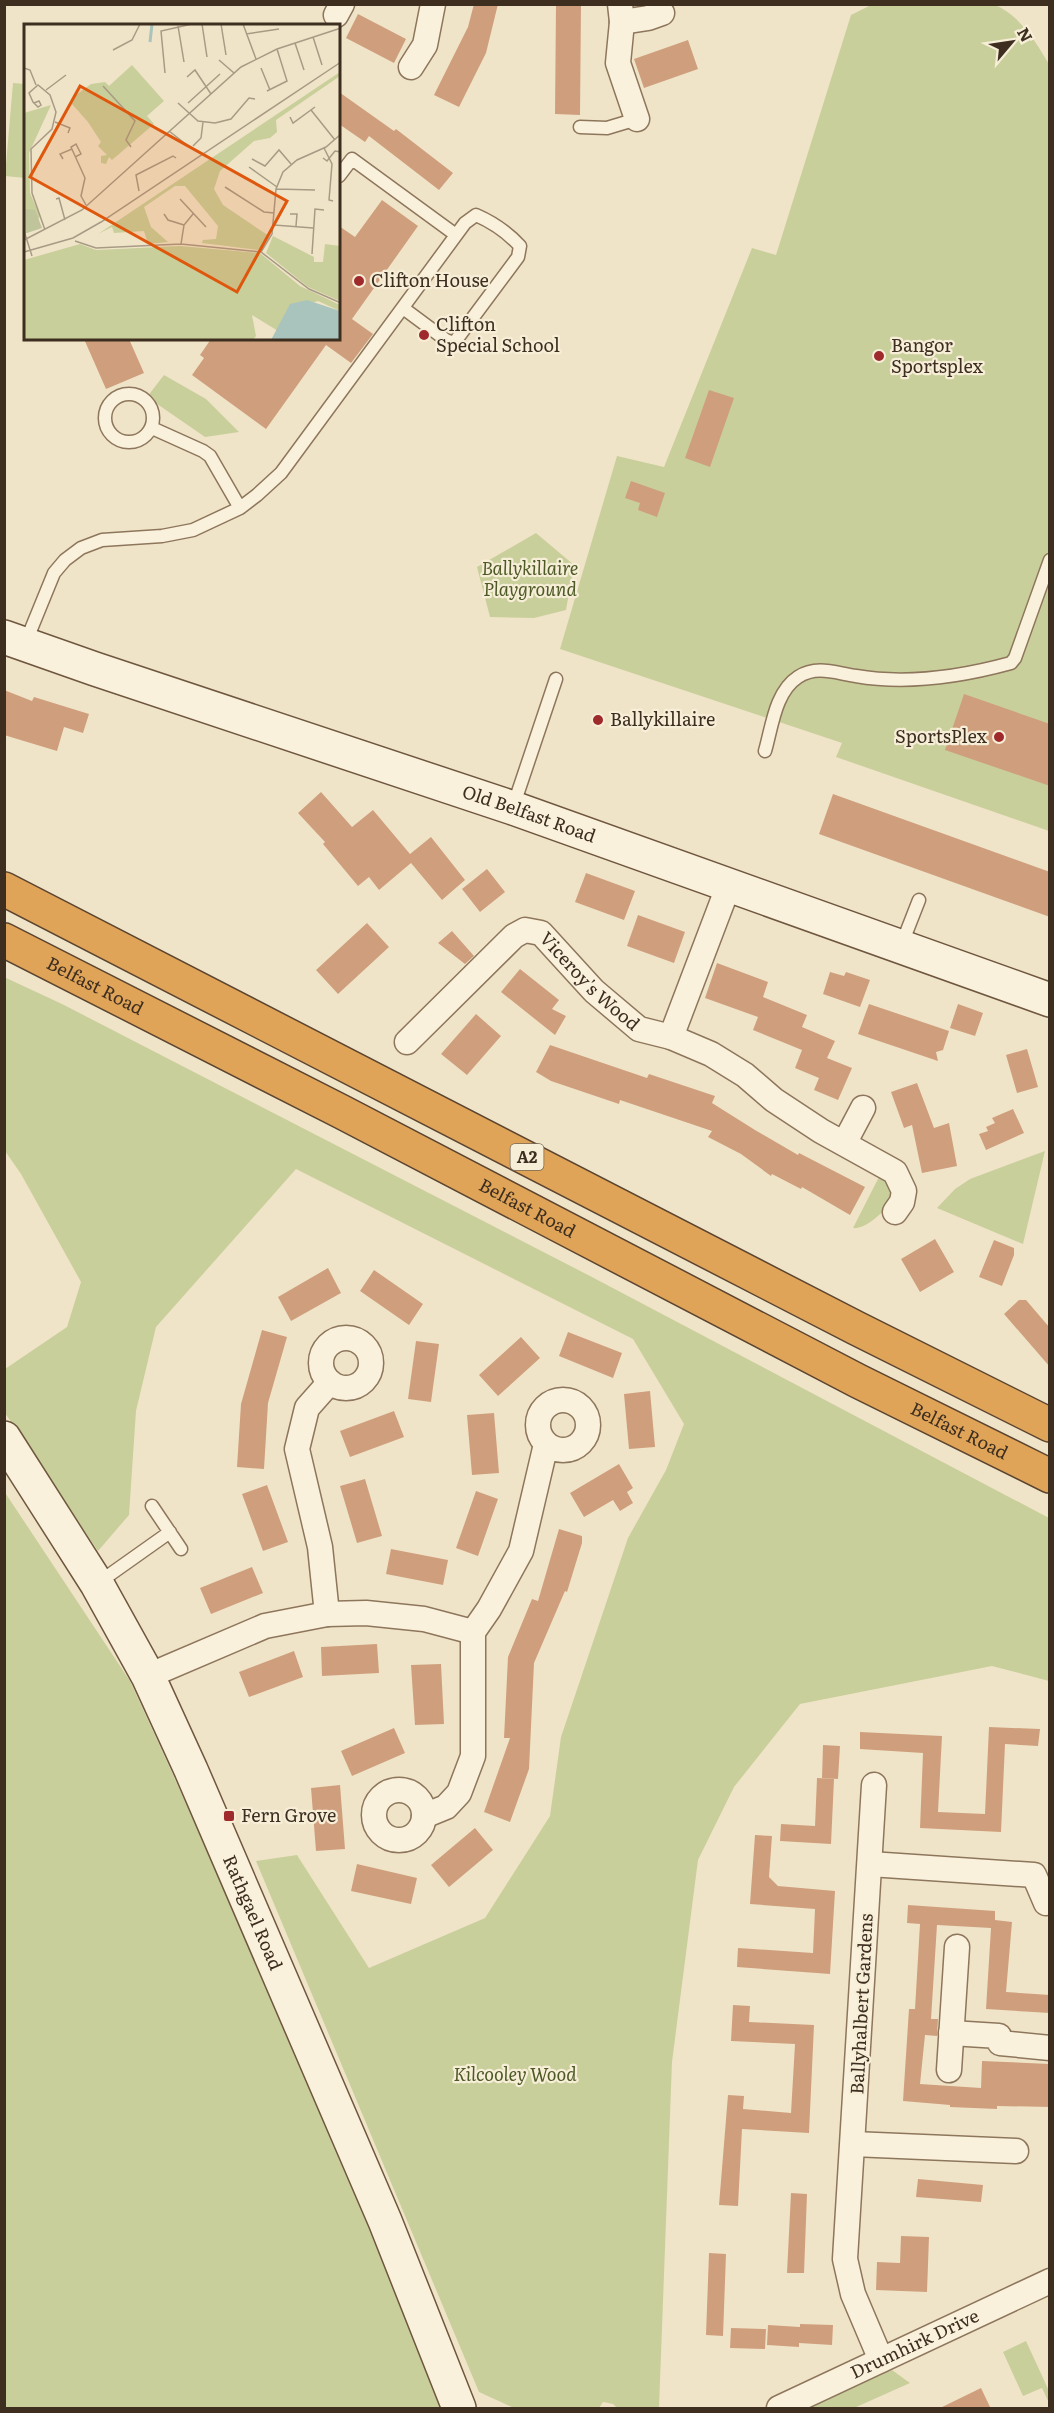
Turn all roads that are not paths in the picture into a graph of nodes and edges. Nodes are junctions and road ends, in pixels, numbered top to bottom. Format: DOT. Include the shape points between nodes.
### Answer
graph roads {
  1 [pos="428,6"];
  2 [pos="662,12"];
  3 [pos="621,13"];
  4 [pos="411,67"];
  5 [pos="637,120"];
  6 [pos="580,127"];
  7 [pos="340,175"];
  8 [pos="456,235"];
  9 [pos="403,308"];
  10 [pos="152,428"];
  11 [pos="240,508"];
  12 [pos="1050,560"];
  13 [pos="15,640"];
  14 [pos="556,679"];
  15 [pos="765,752"];
  16 [pos="513,808"];
  17 [pos="728,887"];
  18 [pos="4,889"];
  19 [pos="918,900"];
  20 [pos="4,940"];
  21 [pos="901,947"];
  22 [pos="1050,1000"];
  23 [pos="671,1037"];
  24 [pos="407,1042"];
  25 [pos="863,1108"];
  26 [pos="846,1142"];
  27 [pos="895,1212"];
  28 [pos="330,1382"];
  29 [pos="1050,1425"];
  30 [pos="4,1438"];
  31 [pos="546,1444"];
  32 [pos="1050,1476"];
  33 [pos="152,1506"];
  34 [pos="170,1533"];
  35 [pos="181,1549"];
  36 [pos="97,1584"];
  37 [pos="327,1614"];
  38 [pos="473,1632"];
  39 [pos="148,1676"];
  40 [pos="874,1785"];
  41 [pos="424,1816"];
  42 [pos="870,1864"];
  43 [pos="1046,1903"];
  44 [pos="957,1947"];
  45 [pos="951,2033"];
  46 [pos="1050,2048"];
  47 [pos="949,2070"];
  48 [pos="853,2144"];
  49 [pos="1016,2151"];
  50 [pos="1050,2281"];
  51 [pos="881,2360"];
  52 [pos="459,2409"];
  53 [pos="779,2409"];
  1 -- 4 [label="street" via="425,45"];
  2 -- 3 [label="street" via="648,18"];
  3 -- 5 [label="street" via="618,63"];
  5 -- 6 [label="lane" via="607,128"];
  7 -- 8 [label="lane" via="352,159"];
  8 -- 9 [label="lane"];
  8 -- 9 [label="lane" via="476,215 513,238 520,246 518,257 454,343"];
  9 -- 11 [label="lane" via="281,473"];
  10 -- 10 [label="lane" via="150,406 139,396 124,394 107,409 106,426 124,442 140,440"];
  10 -- 11 [label="lane" via="210,456"];
  11 -- 13 [label="lane" via="193,531 102,540 81,548 54,573"];
  12 -- 15 [label="lane" via="1011,663 906,681 836,671 806,673 796,678 780,698"];
  13 -- 16 [label="street, Old Belfast Road"];
  14 -- 16 [label="lane"];
  16 -- 17 [label="street, Old Belfast Road"];
  17 -- 21 [label="street, Old Belfast Road"];
  17 -- 23 [label="street"];
  18 -- 29 [label="highway, A2"];
  19 -- 21 [label="lane"];
  20 -- 32 [label="highway, Belfast Road / A2" via="858,1381"];
  21 -- 22 [label="street, Old Belfast Road"];
  23 -- 24 [label="street, Viceroy's Wood" via="639,1029 594,991 541,933 525,930 514,936"];
  23 -- 26 [label="street, Viceroy's Wood" via="711,1054 821,1131"];
  25 -- 26 [label="street"];
  26 -- 27 [label="street, Viceroy's Wood" via="895,1172 904,1191"];
  28 -- 37 [label="street" via="307,1408 297,1449 320,1547"];
  30 -- 36 [label="street, Rathgael Road"];
  31 -- 38 [label="street" via="521,1551"];
  33 -- 34 [label="lane"];
  34 -- 35 [label="lane"];
  34 -- 36 [label="lane"];
  36 -- 39 [label="street, Rathgael Road"];
  37 -- 38 [label="street" via="366,1613 424,1619"];
  37 -- 39 [label="street" via="265,1626"];
  38 -- 41 [label="street" via="473,1756 459,1793 446,1807"];
  39 -- 52 [label="street, Rathgael Road" via="385,2221"];
  40 -- 42 [label="street, Ballyhalbert Gardens"];
  42 -- 43 [label="street" via="1034,1875"];
  42 -- 48 [label="street, Ballyhalbert Gardens"];
  44 -- 45 [label="street"];
  45 -- 46 [label="street" via="999,2036 1000,2043"];
  45 -- 47 [label="street"];
  48 -- 49 [label="street"];
  48 -- 51 [label="street, Ballyhalbert Gardens" via="845,2259 853,2294"];
  50 -- 51 [label="street, Drumhirk Drive"];
  51 -- 53 [label="street, Drumhirk Drive"];
}
